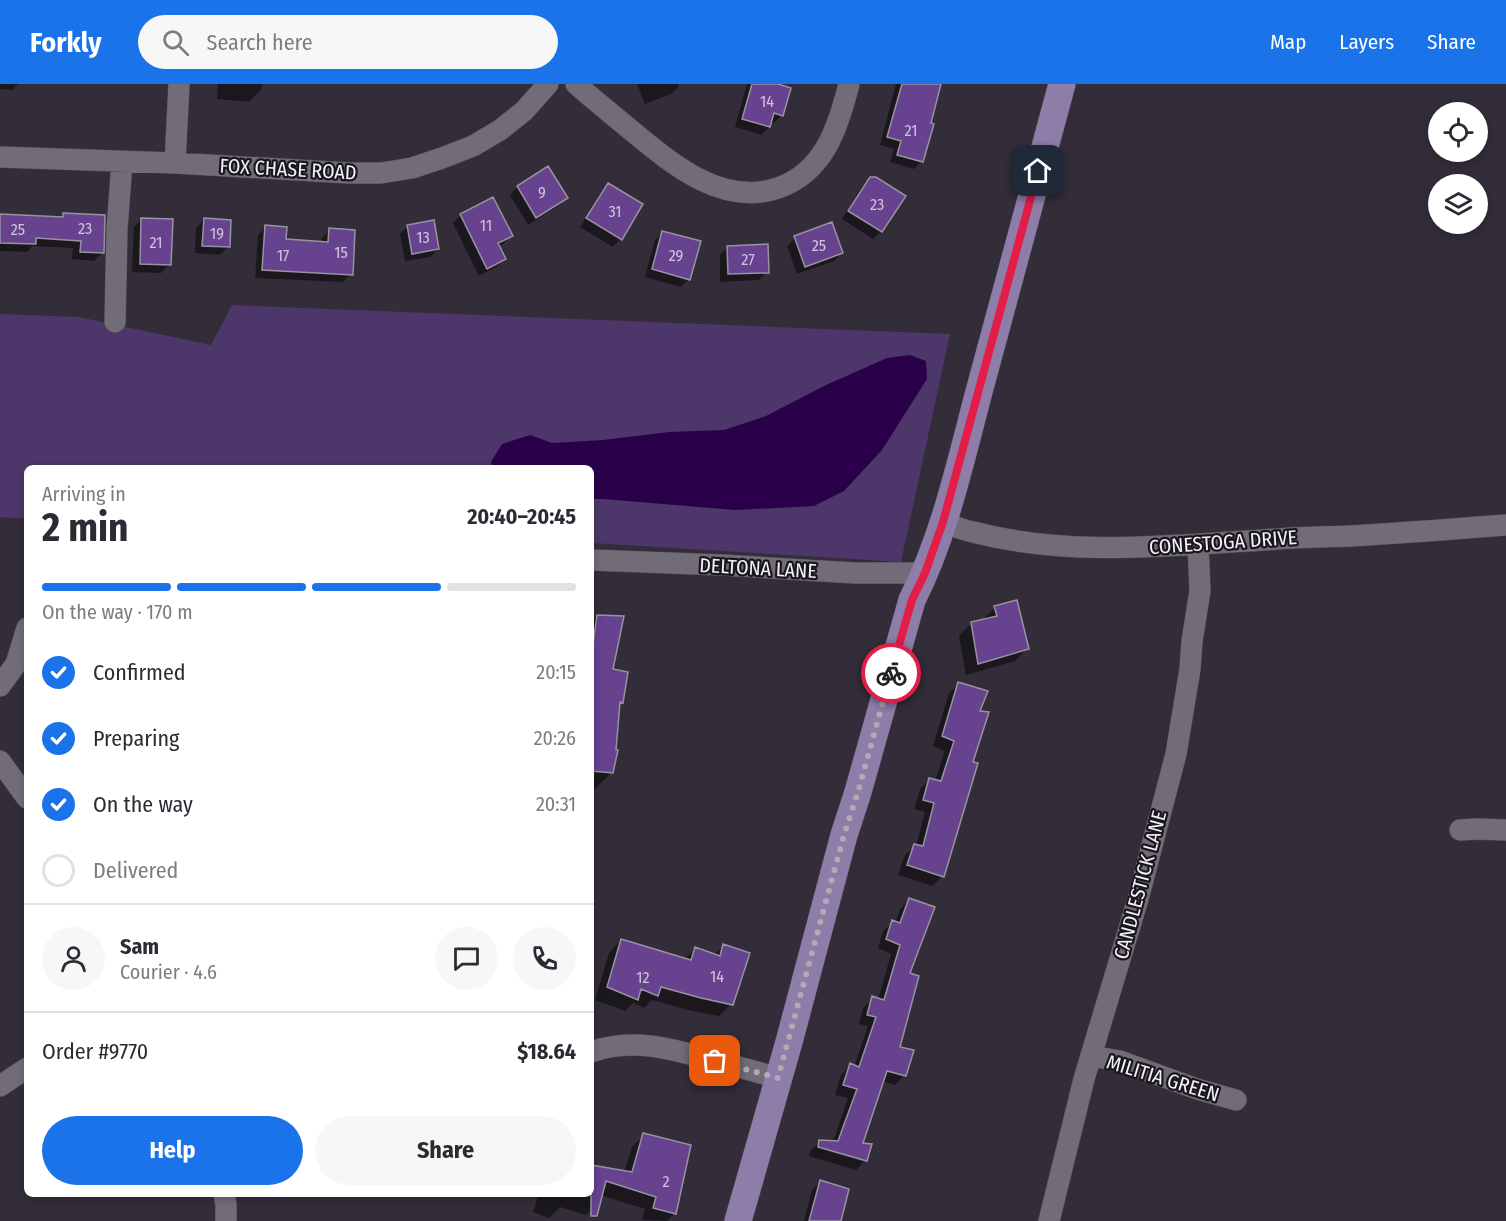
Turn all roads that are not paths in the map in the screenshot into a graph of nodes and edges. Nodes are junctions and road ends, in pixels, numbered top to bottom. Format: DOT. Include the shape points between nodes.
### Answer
graph roads {
  1 [pos="179,84"];
  2 [pos="548,84"];
  3 [pos="576,84"];
  4 [pos="849,84"];
  5 [pos="1062,84"];
  6 [pos="0,157"];
  7 [pos="122,162"];
  8 [pos="175,163"];
  9 [pos="115,322"];
  10 [pos="943,522"];
  11 [pos="1506,525"];
  12 [pos="1198,544"];
  13 [pos="594,560"];
  14 [pos="925,573"];
  15 [pos="24,638"];
  16 [pos="0,686"];
  17 [pos="0,761"];
  18 [pos="24,794"];
  19 [pos="1460,830"];
  20 [pos="1506,830"];
  21 [pos="594,1051"];
  22 [pos="1091,1056"];
  23 [pos="24,1070"];
  24 [pos="778,1078"];
  25 [pos="0,1086"];
  26 [pos="1236,1100"];
  27 [pos="225,1197"];
  28 [pos="226,1221"];
  29 [pos="738,1221"];
  30 [pos="1049,1221"];
  1 -- 8 [label="street"];
  2 -- 8 [label="street, FOX CHASE ROAD" via="500,130 442,159 412,168 349,173"];
  3 -- 4 [label="street" via="692,175 712,185 754,193 791,183 822,155"];
  5 -- 10 [label="main road"];
  6 -- 7 [label="street, FOX CHASE ROAD"];
  7 -- 8 [label="street, FOX CHASE ROAD"];
  7 -- 9 [label="street"];
  10 -- 12 [label="street, CONESTOGA DRIVE" via="973,532 1067,547"];
  10 -- 14 [label="main road"];
  11 -- 12 [label="street, CONESTOGA DRIVE"];
  12 -- 22 [label="street, CANDLESTICK LANE" via="1200,591 1176,754"];
  13 -- 14 [label="street, DELTONA LANE"];
  14 -- 24 [label="main road" via="912,600"];
  15 -- 16 [label="street" via="16,664"];
  17 -- 18 [label="street"];
  19 -- 20 [label="street"];
  21 -- 24 [label="street" via="627,1044 649,1045"];
  22 -- 26 [label="street, MILITIA GREEN" via="1120,1061"];
  22 -- 30 [label="street, CANDLESTICK LANE"];
  23 -- 25 [label="street"];
  24 -- 29 [label="main road"];
  27 -- 28 [label="street"];
}
